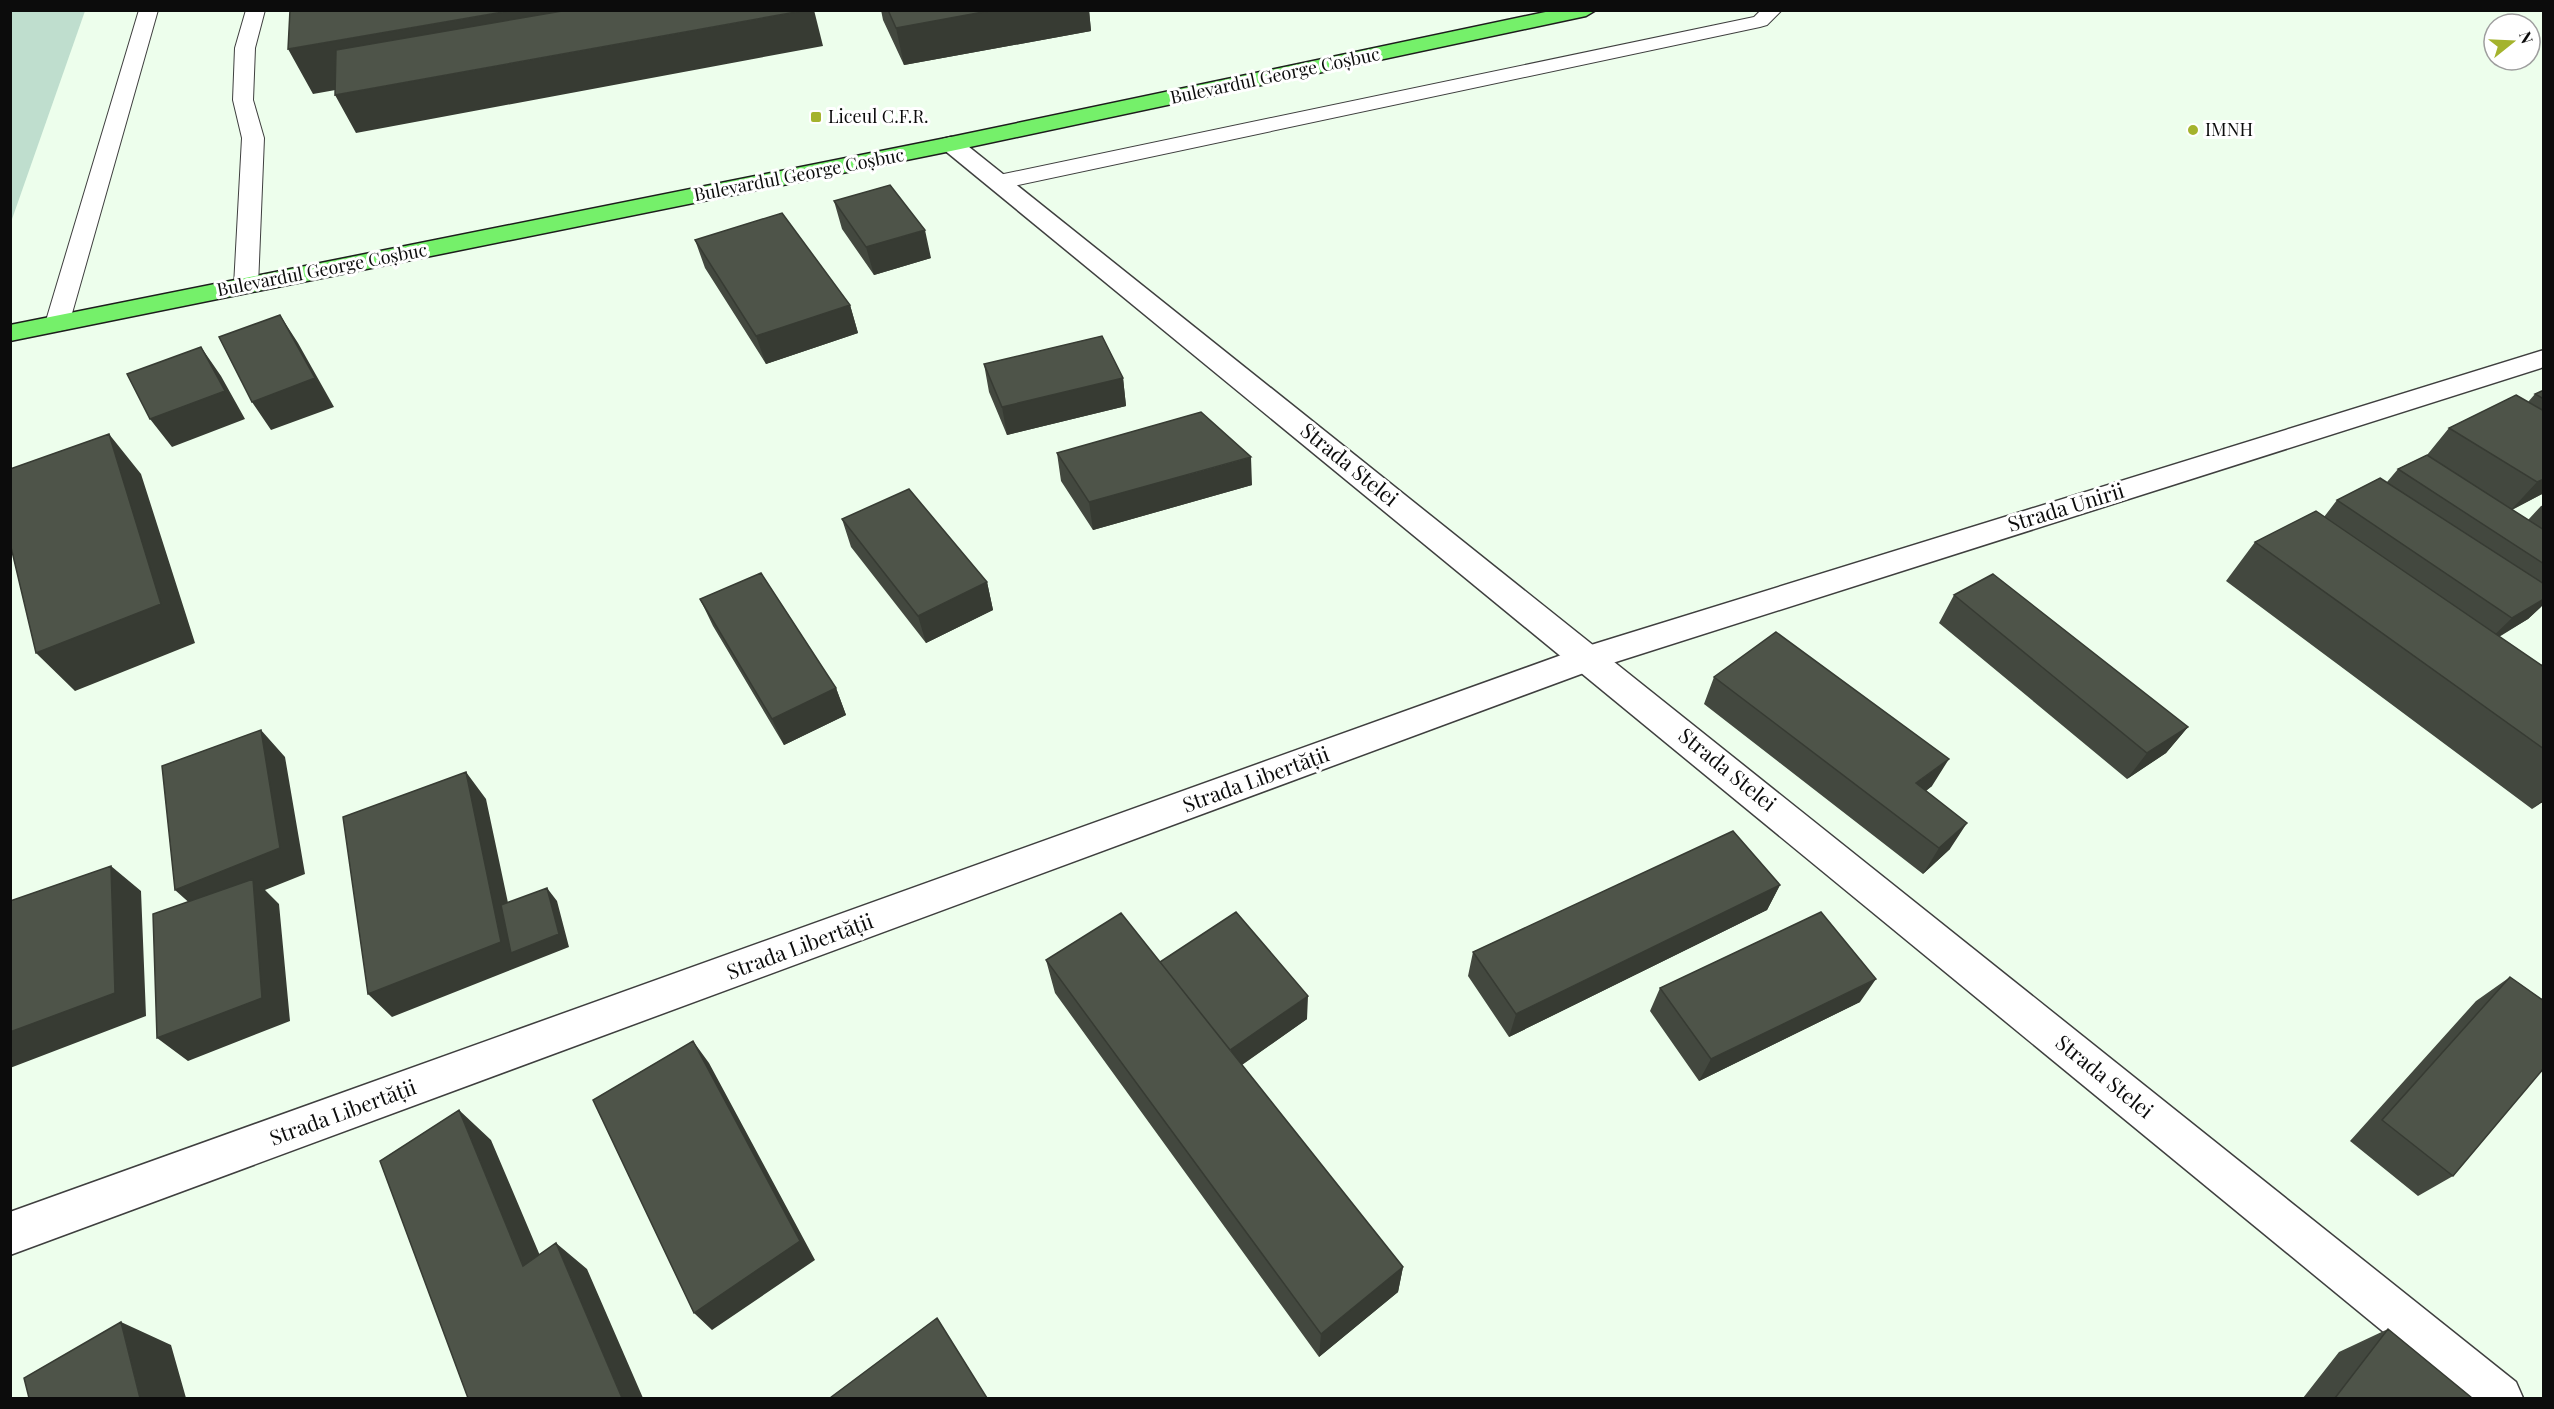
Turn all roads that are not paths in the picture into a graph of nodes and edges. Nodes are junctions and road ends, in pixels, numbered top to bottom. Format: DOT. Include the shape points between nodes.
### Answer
graph roads {
  1 [pos="149,10"];
  2 [pos="255,10"];
  3 [pos="1586,10"];
  4 [pos="1773,10"];
  5 [pos="951,144"];
  6 [pos="999,182"];
  7 [pos="246,286"];
  8 [pos="57,324"];
  9 [pos="10,333"];
  10 [pos="2544,358"];
  11 [pos="1589,658"];
  12 [pos="10,1234"];
  13 [pos="2500,1398"];
  1 -- 8 [label="lane"];
  2 -- 7 [label="lane" via="245,48 243,100 253,138"];
  3 -- 5 [label="main road, Bulevardul George Coșbuc"];
  4 -- 6 [label="lane" via="1760,21"];
  5 -- 6 [label="street, Strada Stelei"];
  5 -- 7 [label="main road, Bulevardul George Coșbuc"];
  6 -- 11 [label="street, Strada Stelei"];
  7 -- 8 [label="main road, Bulevardul George Coșbuc"];
  8 -- 9 [label="main road, Bulevardul George Coșbuc"];
  10 -- 11 [label="street, Strada Unirii"];
  11 -- 12 [label="street, Strada Libertății"];
  11 -- 13 [label="street, Strada Stelei"];
}
